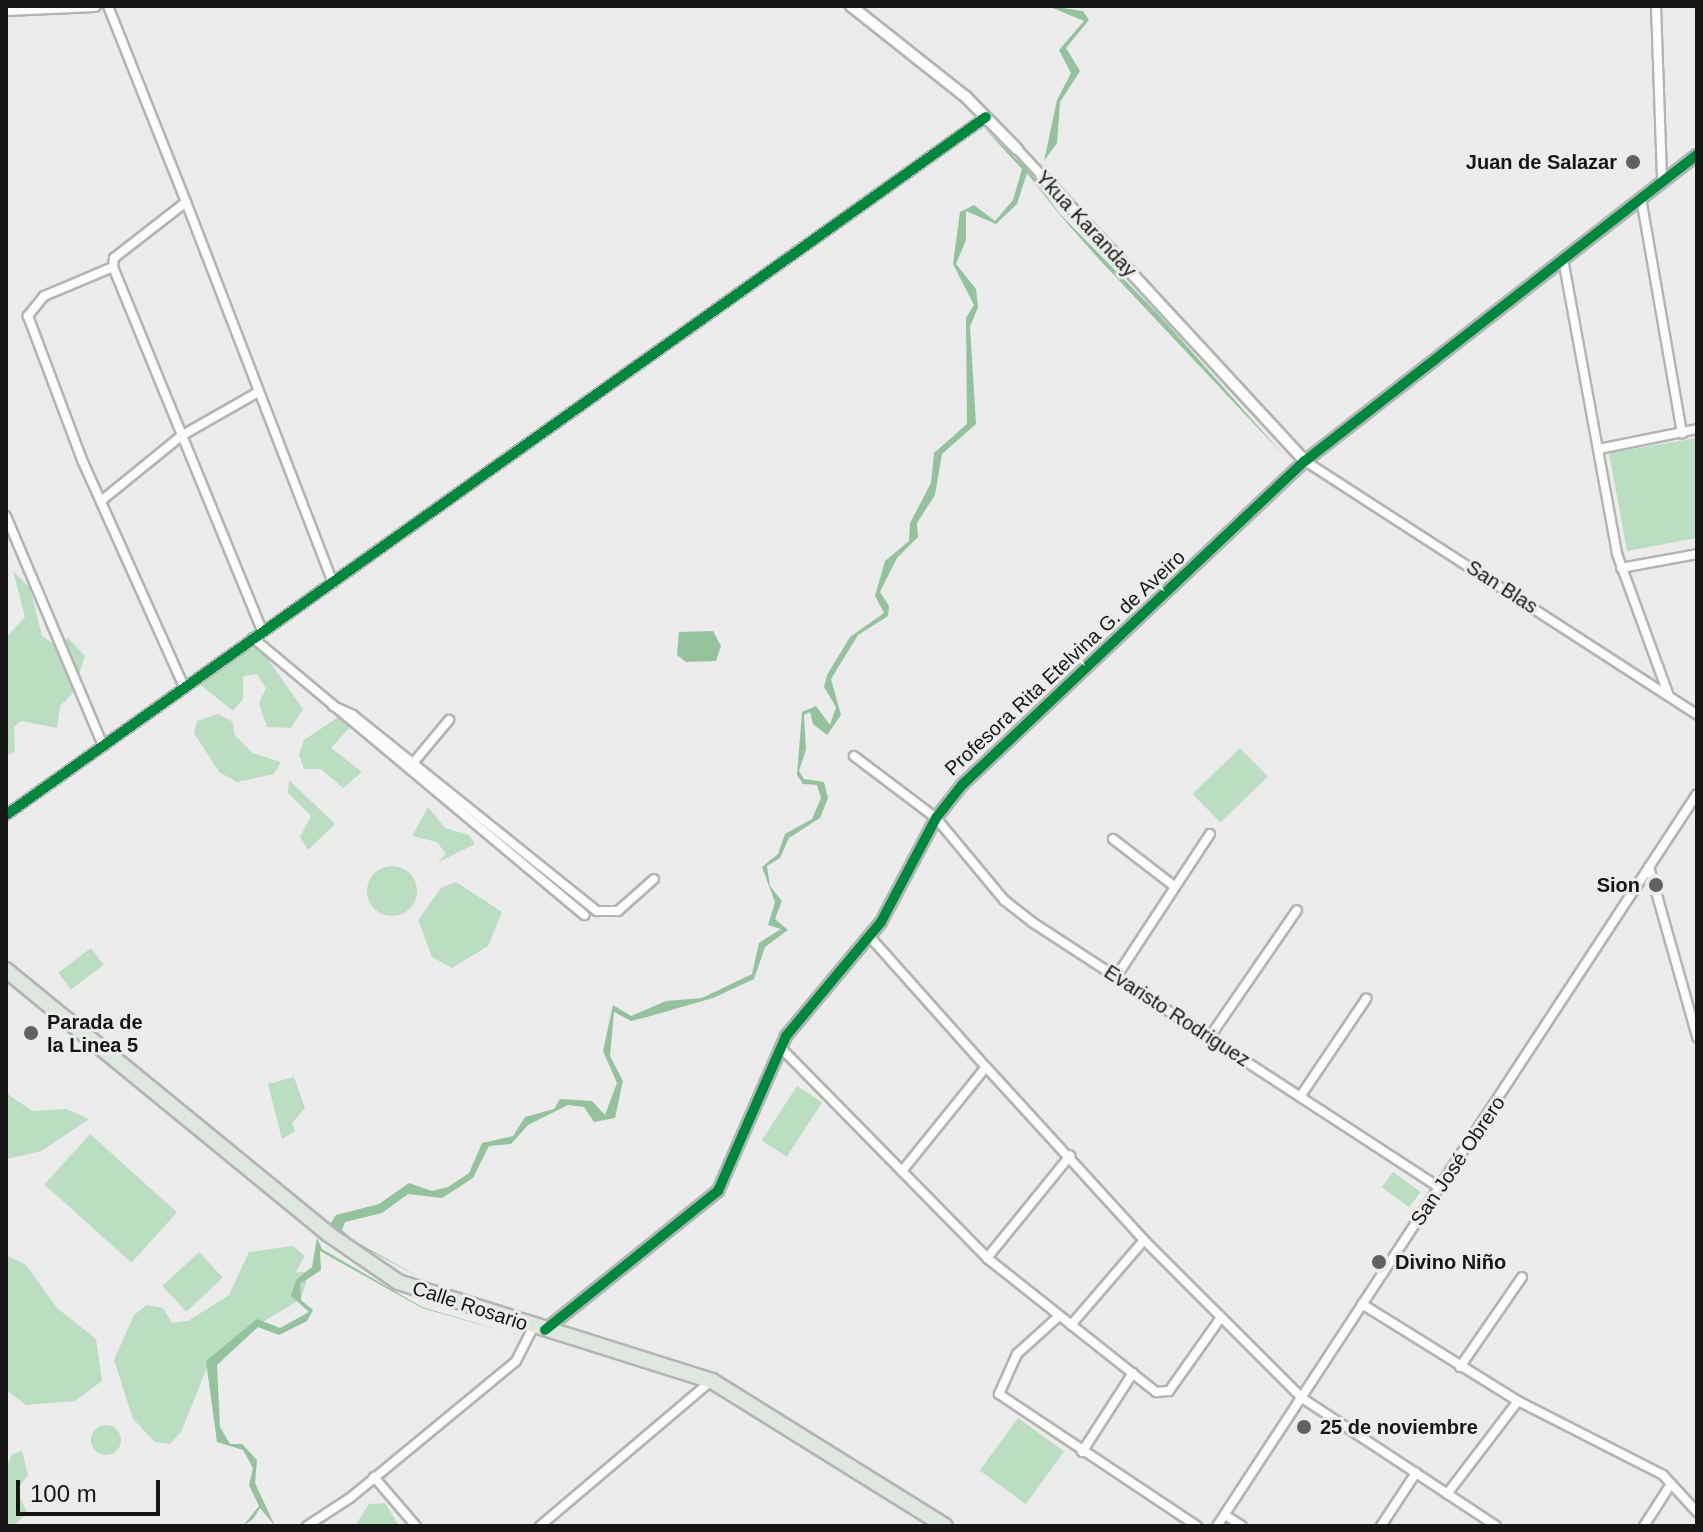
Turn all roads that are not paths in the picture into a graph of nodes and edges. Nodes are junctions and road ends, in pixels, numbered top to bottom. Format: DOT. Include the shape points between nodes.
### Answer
graph roads {
  1 [pos="95,6"];
  2 [pos="108,6"];
  3 [pos="851,6"];
  4 [pos="1656,6"];
  5 [pos="6,10"];
  6 [pos="986,117"];
  7 [pos="1017,149"];
  8 [pos="1697,155"];
  9 [pos="1041,175"];
  10 [pos="1662,181"];
  11 [pos="1641,198"];
  12 [pos="186,202"];
  13 [pos="1563,259"];
  14 [pos="113,267"];
  15 [pos="258,392"];
  16 [pos="1697,429"];
  17 [pos="1682,433"];
  18 [pos="181,436"];
  19 [pos="1599,449"];
  20 [pos="1305,461"];
  21 [pos="101,501"];
  22 [pos="6,516"];
  23 [pos="1697,554"];
  24 [pos="1621,568"];
  25 [pos="333,583"];
  26 [pos="262,631"];
  27 [pos="253,638"];
  28 [pos="184,687"];
  29 [pos="1669,697"];
  30 [pos="328,704"];
  31 [pos="1695,711"];
  32 [pos="449,720"];
  33 [pos="103,746"];
  34 [pos="854,756"];
  35 [pos="414,762"];
  36 [pos="1697,794"];
  37 [pos="6,815"];
  38 [pos="936,818"];
  39 [pos="1210,834"];
  40 [pos="1113,839"];
  41 [pos="1649,867"];
  42 [pos="654,879"];
  43 [pos="1174,886"];
  44 [pos="1297,910"];
  45 [pos="584,915"];
  46 [pos="870,937"];
  47 [pos="6,970"];
  48 [pos="1116,977"];
  49 [pos="1366,999"];
  50 [pos="1697,1037"];
  51 [pos="1209,1038"];
  52 [pos="780,1047"];
  53 [pos="986,1067"];
  54 [pos="1302,1094"];
  55 [pos="1070,1156"];
  56 [pos="902,1171"];
  57 [pos="1440,1188"];
  58 [pos="1144,1240"];
  59 [pos="987,1258"];
  60 [pos="1522,1277"];
  61 [pos="1362,1304"];
  62 [pos="1059,1316"];
  63 [pos="1220,1319"];
  64 [pos="1071,1325"];
  65 [pos="539,1328"];
  66 [pos="1460,1367"];
  67 [pos="1133,1373"];
  68 [pos="712,1381"];
  69 [pos="1302,1398"];
  70 [pos="1518,1401"];
  71 [pos="1082,1452"];
  72 [pos="1416,1473"];
  73 [pos="374,1477"];
  74 [pos="1671,1484"];
  75 [pos="1447,1494"];
  76 [pos="1697,1512"];
  77 [pos="1225,1515"];
  78 [pos="307,1526"];
  79 [pos="416,1526"];
  80 [pos="540,1526"];
  81 [pos="945,1526"];
  82 [pos="1197,1526"];
  83 [pos="1217,1526"];
  84 [pos="1242,1526"];
  85 [pos="1381,1526"];
  86 [pos="1496,1526"];
  87 [pos="1644,1526"];
  1 -- 5 [label="street"];
  2 -- 12 [label="street"];
  3 -- 6 [label="street, Ykua Karanday"];
  4 -- 10 [label="street"];
  6 -- 7 [label="street, Ykua Karanday"];
  6 -- 25 [label="street"];
  7 -- 9 [label="street, Ykua Karanday"];
  8 -- 10 [label="street, Profesora Rita Etelvina G. de Aveiro"];
  9 -- 20 [label="street, Ykua Karanday"];
  10 -- 11 [label="street, Profesora Rita Etelvina G. de Aveiro"];
  11 -- 13 [label="street, Profesora Rita Etelvina G. de Aveiro"];
  11 -- 17 [label="street"];
  12 -- 14 [label="street" via="114,258"];
  12 -- 15 [label="street"];
  13 -- 19 [label="street"];
  13 -- 20 [label="street, Profesora Rita Etelvina G. de Aveiro"];
  14 -- 18 [label="street"];
  14 -- 21 [label="street" via="44,296 28,316"];
  15 -- 18 [label="street"];
  15 -- 25 [label="street"];
  16 -- 17 [label="street"];
  17 -- 19 [label="street"];
  18 -- 21 [label="street"];
  18 -- 26 [label="street"];
  19 -- 24 [label="street"];
  20 -- 29 [label="street, San Blas"];
  20 -- 38 [label="street, Profesora Rita Etelvina G. de Aveiro" via="962,785"];
  21 -- 28 [label="street"];
  22 -- 33 [label="street"];
  23 -- 24 [label="street"];
  24 -- 29 [label="street"];
  25 -- 26 [label="street"];
  26 -- 27 [label="street"];
  27 -- 28 [label="street"];
  27 -- 30 [label="street"];
  28 -- 33 [label="street"];
  29 -- 31 [label="street, San Blas"];
  30 -- 35 [label="street" via="353,715"];
  30 -- 45 [label="street"];
  32 -- 35 [label="street"];
  33 -- 37 [label="street"];
  34 -- 38 [label="street, Evaristo Rodriguez"];
  35 -- 42 [label="street" via="597,911 618,911"];
  36 -- 41 [label="street, San José Obrero"];
  38 -- 46 [label="street, Profesora Rita Etelvina G. de Aveiro"];
  38 -- 48 [label="street, Evaristo Rodriguez" via="1004,900"];
  39 -- 43 [label="street"];
  40 -- 43 [label="street"];
  41 -- 50 [label="street"];
  41 -- 57 [label="street, San José Obrero"];
  43 -- 48 [label="street"];
  44 -- 51 [label="street"];
  46 -- 52 [label="street, Profesora Rita Etelvina G. de Aveiro"];
  46 -- 53 [label="street"];
  47 -- 65 [label="main road, Calle Rosario" via="350,1251 430,1296"];
  48 -- 51 [label="street, Evaristo Rodriguez"];
  49 -- 54 [label="street"];
  51 -- 54 [label="street, Evaristo Rodriguez"];
  52 -- 56 [label="street"];
  52 -- 65 [label="street, Profesora Rita Etelvina G. de Aveiro" via="715,1195"];
  53 -- 55 [label="street"];
  53 -- 56 [label="street"];
  54 -- 57 [label="street, Evaristo Rodriguez"];
  55 -- 58 [label="street"];
  55 -- 59 [label="street"];
  56 -- 59 [label="street"];
  57 -- 61 [label="street, San José Obrero"];
  58 -- 63 [label="street"];
  58 -- 64 [label="street"];
  59 -- 62 [label="street"];
  60 -- 66 [label="street"];
  61 -- 66 [label="street"];
  61 -- 69 [label="street, San José Obrero"];
  62 -- 64 [label="street"];
  62 -- 71 [label="street" via="1017,1354 999,1394"];
  63 -- 67 [label="street" via="1169,1391 1156,1392"];
  63 -- 69 [label="street"];
  64 -- 67 [label="street"];
  65 -- 68 [label="main road, Calle Rosario"];
  65 -- 73 [label="street" via="516,1361"];
  66 -- 70 [label="street"];
  67 -- 71 [label="street"];
  68 -- 80 [label="street"];
  68 -- 81 [label="main road, Calle Rosario"];
  69 -- 72 [label="street"];
  69 -- 77 [label="street, San José Obrero"];
  70 -- 74 [label="street"];
  70 -- 75 [label="street"];
  71 -- 82 [label="street"];
  72 -- 75 [label="street"];
  72 -- 85 [label="street"];
  73 -- 78 [label="street"];
  73 -- 79 [label="street"];
  74 -- 76 [label="street"];
  74 -- 87 [label="street"];
  75 -- 86 [label="street"];
  77 -- 83 [label="street, San José Obrero"];
  77 -- 84 [label="street"];
}
